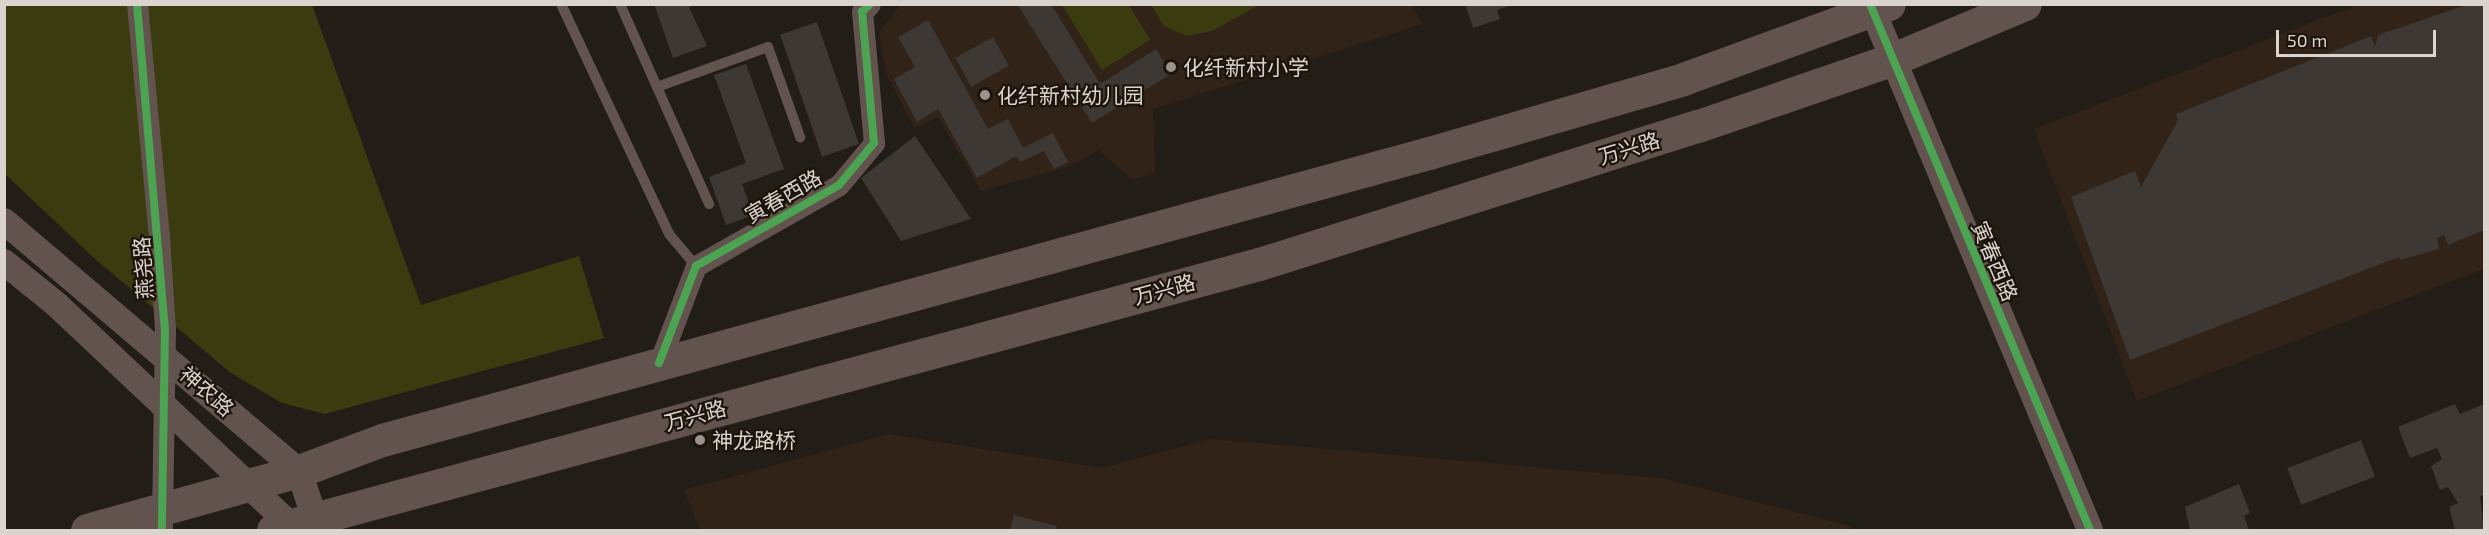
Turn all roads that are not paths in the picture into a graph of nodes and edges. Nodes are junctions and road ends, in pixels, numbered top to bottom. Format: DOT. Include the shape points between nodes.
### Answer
graph roads {
  1 [pos="136,4"];
  2 [pos="561,4"];
  3 [pos="620,4"];
  4 [pos="870,4"];
  5 [pos="2025,4"];
  6 [pos="1877,7"];
  7 [pos="1891,60"];
  8 [pos="657,87"];
  9 [pos="801,137"];
  10 [pos="709,204"];
  11 [pos="4,221"];
  12 [pos="4,262"];
  13 [pos="696,266"];
  14 [pos="659,363"];
  15 [pos="299,471"];
  16 [pos="246,484"];
  17 [pos="301,527"];
  18 [pos="87,531"];
  19 [pos="162,531"];
  20 [pos="2090,531"];
  1 -- 19 [label="street, 燕尧路, bridge" via="165,340"];
  2 -- 13 [label="lane" via="669,234"];
  3 -- 8 [label="lane"];
  4 -- 13 [label="street, 寅春西路" via="862,12 874,143 839,185"];
  5 -- 7 [label="main road, 万兴路"];
  6 -- 7 [label="street, 寅春西路"];
  6 -- 14 [label="main road" via="1683,79 1429,153"];
  7 -- 17 [label="main road, 万兴路" via="1698,126 1259,264"];
  7 -- 20 [label="street, 寅春西路"];
  8 -- 9 [label="lane" via="768,47"];
  8 -- 10 [label="lane"];
  11 -- 15 [label="street, 神农路"];
  12 -- 16 [label="street, 神农路" via="56,304"];
  13 -- 14 [label="street"];
  14 -- 15 [label="main road" via="382,440"];
  15 -- 16 [label="main road"];
  15 -- 17 [label="street"];
  16 -- 17 [label="street, 神农路"];
  16 -- 18 [label="main road"];
}
